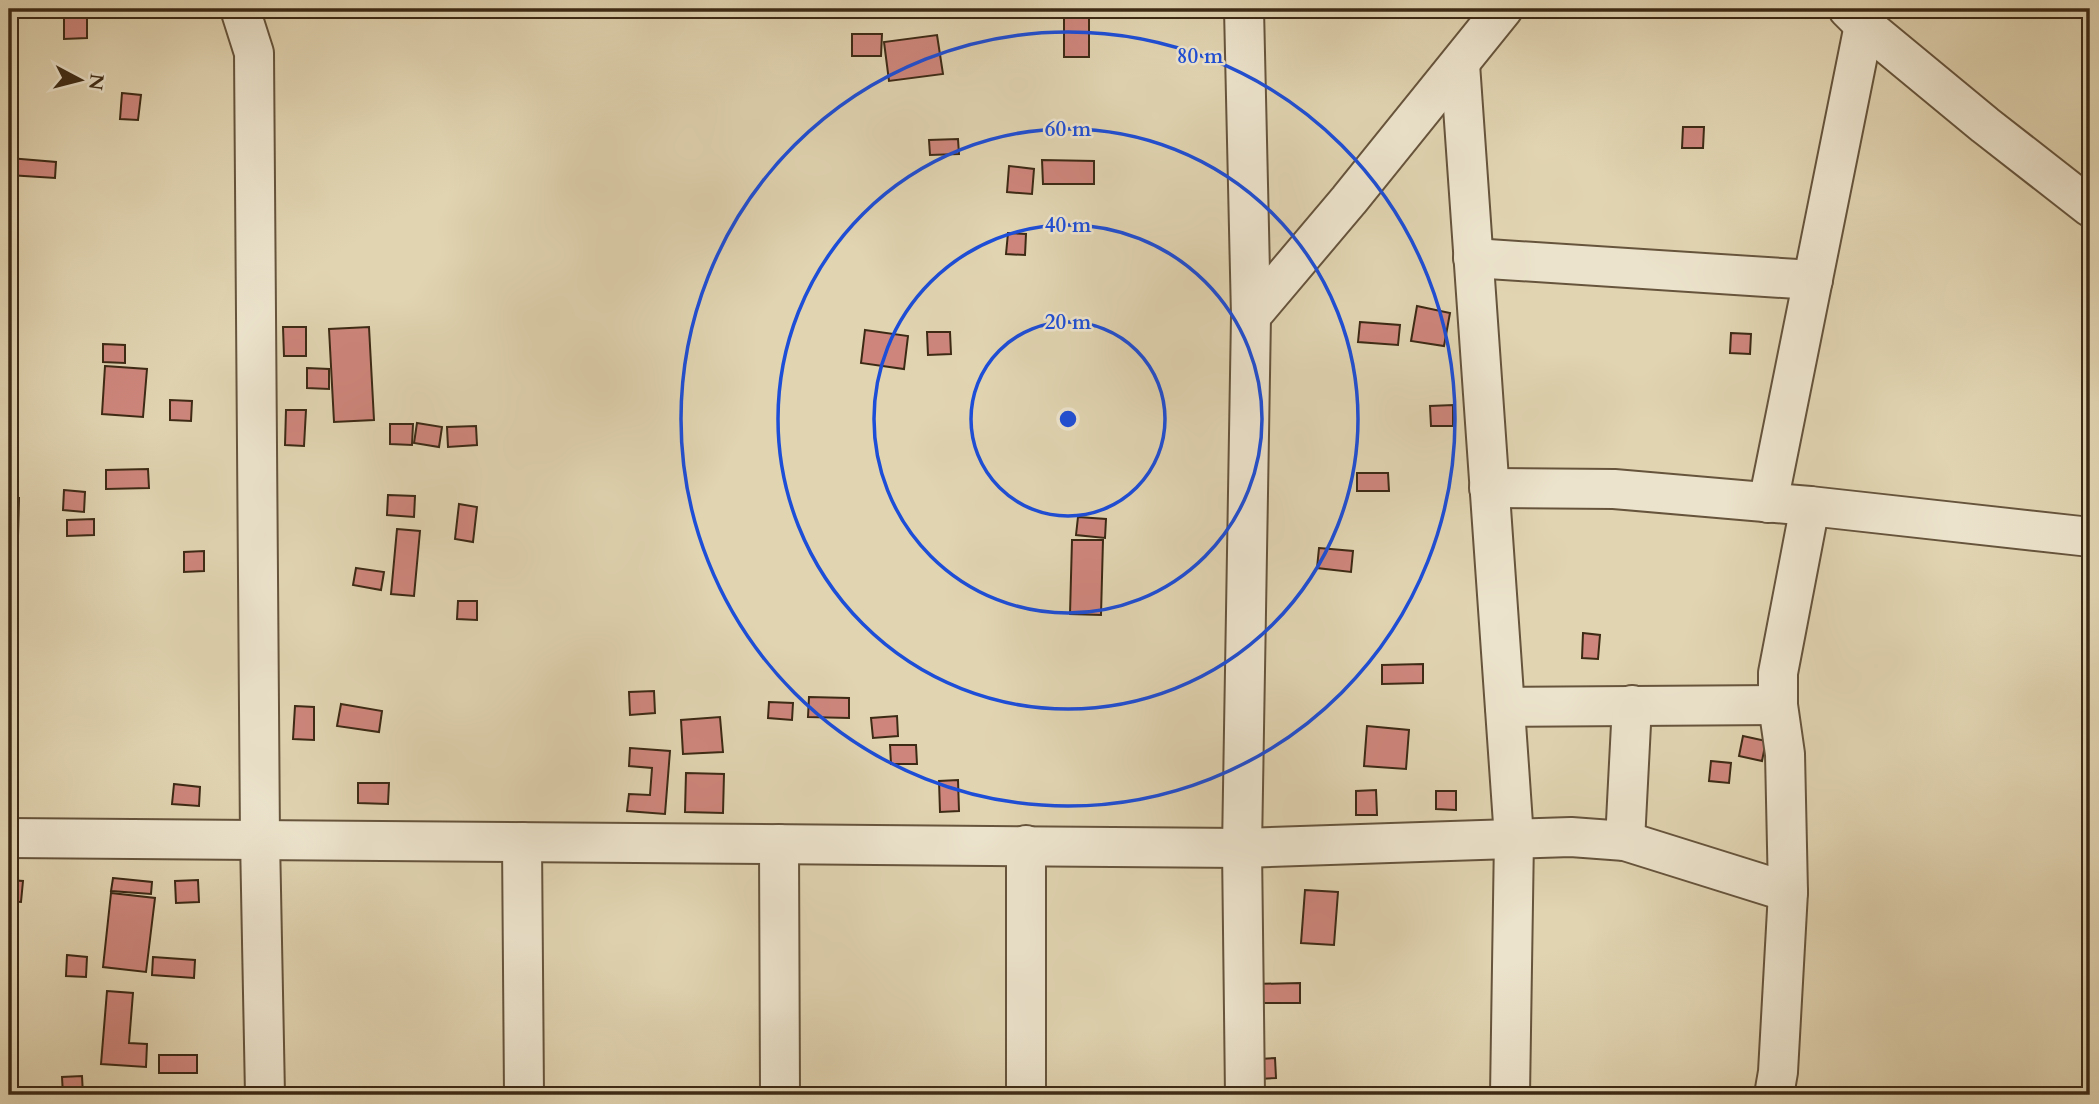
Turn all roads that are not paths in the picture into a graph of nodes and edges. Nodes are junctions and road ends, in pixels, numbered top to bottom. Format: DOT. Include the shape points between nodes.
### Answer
graph roads {
  1 [pos="240,9"];
  2 [pos="1244,9"];
  3 [pos="1503,9"];
  4 [pos="1856,17"];
  5 [pos="1460,64"];
  6 [pos="2090,207"];
  7 [pos="1473,258"];
  8 [pos="1813,281"];
  9 [pos="1251,316"];
  10 [pos="1489,488"];
  11 [pos="1768,503"];
  12 [pos="1810,506"];
  13 [pos="2090,537"];
  14 [pos="1632,705"];
  15 [pos="1778,705"];
  16 [pos="1504,707"];
  17 [pos="9,838"];
  18 [pos="1514,838"];
  19 [pos="260,839"];
  20 [pos="1625,841"];
  21 [pos="522,842"];
  22 [pos="779,845"];
  23 [pos="1026,845"];
  24 [pos="1242,848"];
  25 [pos="1788,892"];
  26 [pos="265,1095"];
  27 [pos="524,1095"];
  28 [pos="780,1095"];
  29 [pos="1026,1095"];
  30 [pos="1245,1095"];
  31 [pos="1510,1095"];
  32 [pos="1774,1095"];
  1 -- 19 [label="street" via="254,53"];
  2 -- 9 [label="street"];
  3 -- 5 [label="street"];
  4 -- 6 [label="street"];
  4 -- 8 [label="street"];
  5 -- 7 [label="street"];
  5 -- 9 [label="street"];
  7 -- 8 [label="street"];
  7 -- 10 [label="street"];
  8 -- 11 [label="street"];
  9 -- 24 [label="street"];
  10 -- 11 [label="street" via="1614,489"];
  10 -- 16 [label="street"];
  11 -- 12 [label="street"];
  12 -- 13 [label="street"];
  12 -- 15 [label="street" via="1778,673"];
  14 -- 15 [label="street"];
  14 -- 16 [label="street"];
  14 -- 20 [label="street"];
  15 -- 25 [label="street" via="1785,754"];
  16 -- 18 [label="street"];
  17 -- 19 [label="street"];
  18 -- 20 [label="street" via="1571,836"];
  18 -- 24 [label="street"];
  18 -- 31 [label="street"];
  19 -- 21 [label="street"];
  19 -- 26 [label="street"];
  20 -- 25 [label="street"];
  21 -- 22 [label="street"];
  21 -- 27 [label="street"];
  22 -- 23 [label="street"];
  22 -- 28 [label="street"];
  23 -- 24 [label="street"];
  23 -- 29 [label="street"];
  24 -- 30 [label="street"];
  25 -- 32 [label="street"];
}
